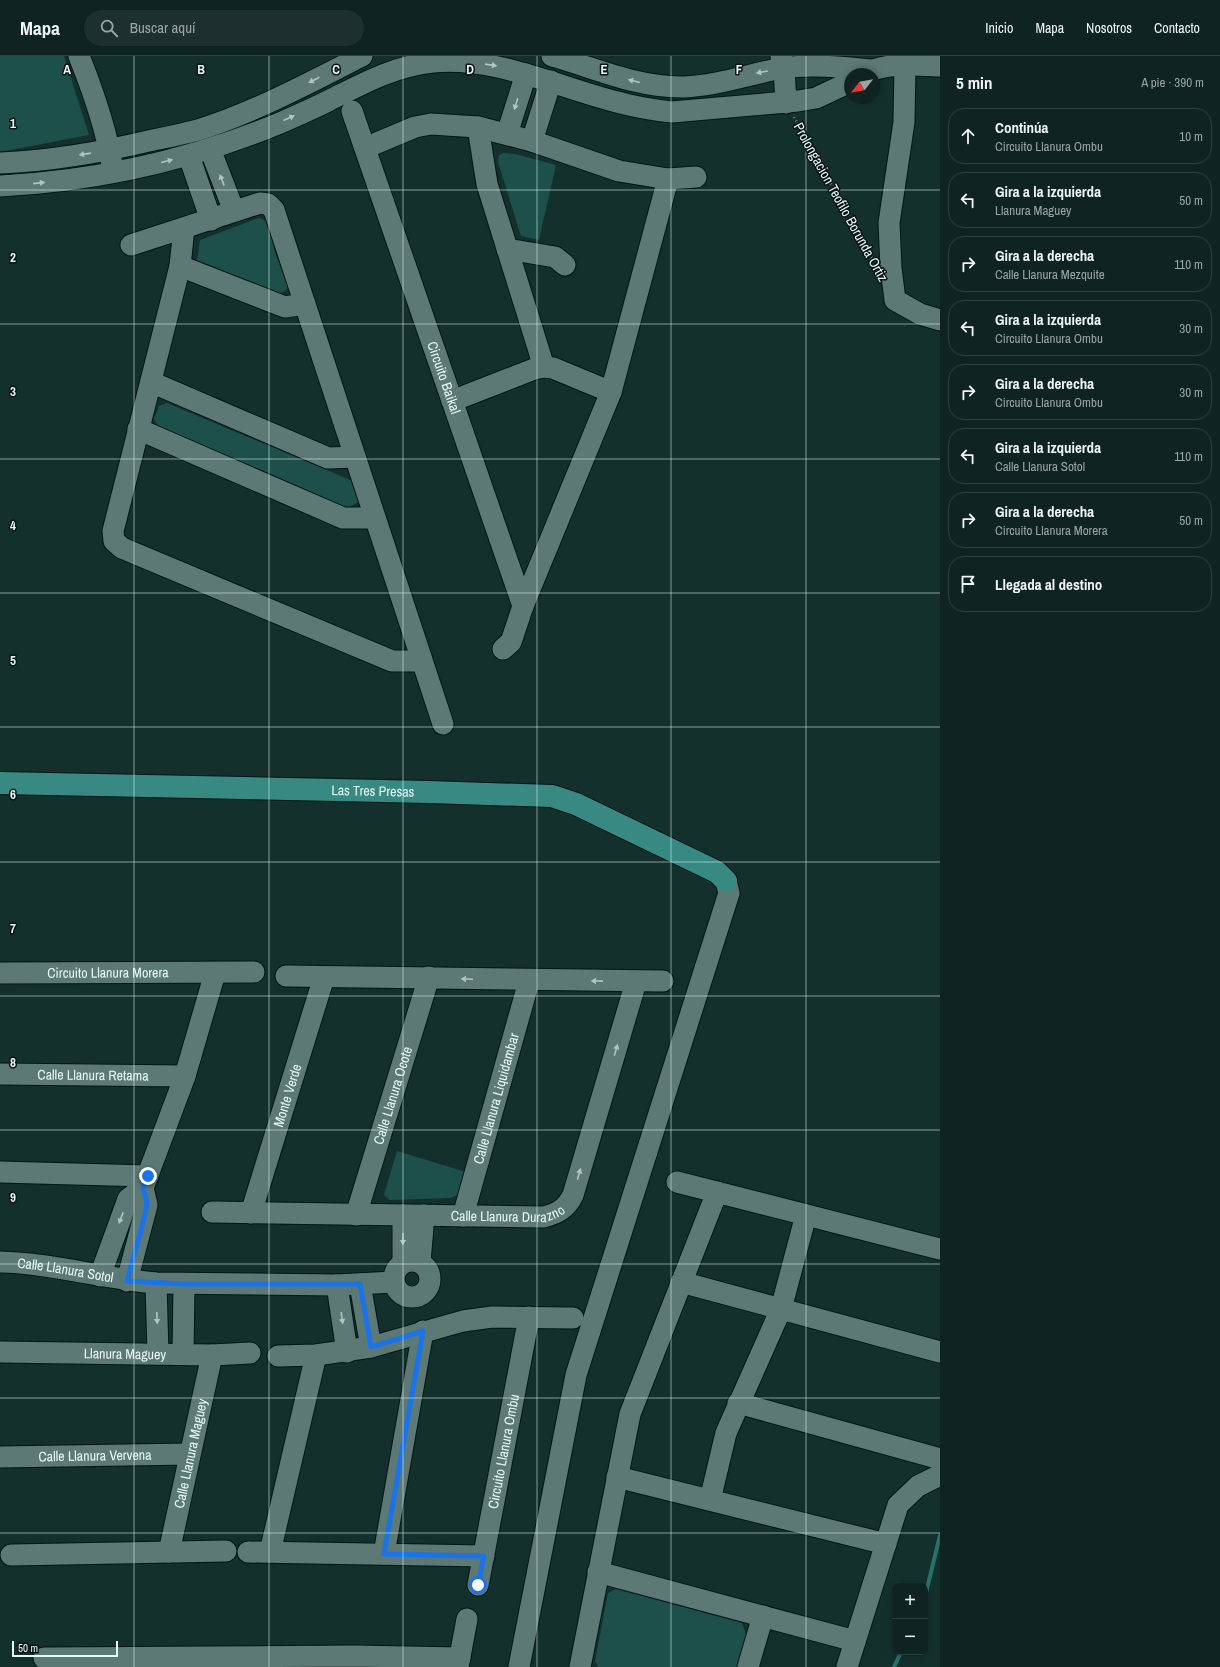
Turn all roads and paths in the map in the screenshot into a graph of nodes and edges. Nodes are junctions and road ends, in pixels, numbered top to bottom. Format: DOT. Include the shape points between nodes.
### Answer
graph roads {
  1 [pos="79,56"];
  2 [pos="362,56"];
  3 [pos="552,56"];
  4 [pos="431,59"];
  5 [pos="783,62"];
  6 [pos="393,63"];
  7 [pos="905,65"];
  8 [pos="817,66"];
  9 [pos="940,66"];
  10 [pos="844,69"];
  11 [pos="880,70"];
  12 [pos="526,74"];
  13 [pos="551,81"];
  14 [pos="844,85"];
  15 [pos="820,96"];
  16 [pos="786,103"];
  17 [pos="352,111"];
  18 [pos="478,127"];
  19 [pos="507,134"];
  20 [pos="532,141"];
  21 [pos="365,148"];
  22 [pos="210,149"];
  23 [pos="110,151"];
  24 [pos="188,156"];
  25 [pos="0,163"];
  26 [pos="114,173"];
  27 [pos="696,177"];
  28 [pos="668,179"];
  29 [pos="0,186"];
  30 [pos="234,211"];
  31 [pos="211,220"];
  32 [pos="184,228"];
  33 [pos="131,245"];
  34 [pos="507,249"];
  35 [pos="565,265"];
  36 [pos="180,266"];
  37 [pos="876,266"];
  38 [pos="305,304"];
  39 [pos="940,320"];
  40 [pos="544,367"];
  41 [pos="150,382"];
  42 [pos="611,392"];
  43 [pos="452,402"];
  44 [pos="138,429"];
  45 [pos="355,457"];
  46 [pos="375,518"];
  47 [pos="523,606"];
  48 [pos="503,649"];
  49 [pos="422,662"];
  50 [pos="443,724"];
  51 [pos="0,784"];
  52 [pos="726,881"];
  53 [pos="254,972"];
  54 [pos="0,973"];
  55 [pos="215,973"];
  56 [pos="286,976"];
  57 [pos="324,977"];
  58 [pos="429,977"];
  59 [pos="529,980"];
  60 [pos="663,981"];
  61 [pos="636,982"];
  62 [pos="0,1074"];
  63 [pos="185,1076"];
  64 [pos="0,1172"];
  65 [pos="146,1182"];
  66 [pos="677,1182"];
  67 [pos="717,1192"];
  68 [pos="212,1212"];
  69 [pos="251,1213"];
  70 [pos="356,1215"];
  71 [pos="413,1215"];
  72 [pos="806,1215"];
  73 [pos="463,1216"];
  74 [pos="940,1249"];
  75 [pos="0,1262"];
  76 [pos="411,1262"];
  77 [pos="100,1276"];
  78 [pos="127,1281"];
  79 [pos="394,1282"];
  80 [pos="682,1282"];
  81 [pos="156,1283"];
  82 [pos="184,1284"];
  83 [pos="360,1284"];
  84 [pos="337,1285"];
  85 [pos="781,1309"];
  86 [pos="529,1317"];
  87 [pos="573,1318"];
  88 [pos="423,1331"];
  89 [pos="371,1347"];
  90 [pos="0,1352"];
  91 [pos="347,1352"];
  92 [pos="940,1352"];
  93 [pos="250,1353"];
  94 [pos="158,1354"];
  95 [pos="183,1354"];
  96 [pos="212,1355"];
  97 [pos="316,1355"];
  98 [pos="278,1356"];
  99 [pos="738,1403"];
  100 [pos="190,1454"];
  101 [pos="0,1456"];
  102 [pos="940,1459"];
  103 [pos="940,1475"];
  104 [pos="617,1477"];
  105 [pos="710,1500"];
  106 [pos="886,1544"];
  107 [pos="226,1551"];
  108 [pos="170,1552"];
  109 [pos="248,1552"];
  110 [pos="270,1552"];
  111 [pos="384,1554"];
  112 [pos="11,1555"];
  113 [pos="484,1556"];
  114 [pos="598,1572"];
  115 [pos="478,1585"];
  116 [pos="763,1616"];
  117 [pos="467,1619"];
  118 [pos="855,1641"];
  119 [pos="44,1658"];
  120 [pos="354,1661"];
  121 [pos="250,1662"];
  122 [pos="459,1662"];
  123 [pos="519,1667"];
  124 [pos="580,1667"];
  125 [pos="748,1667"];
  126 [pos="847,1667"];
  1 -- 23 [label="street"];
  2 -- 23 [label="street, one-way" via="226,120 197,130"];
  5 -- 3 [label="street, one-way" via="700,86 684,87 634,82"];
  4 -- 6 [label="street"];
  4 -- 12 [label="street, one-way" via="496,65"];
  5 -- 8 [label="street"];
  5 -- 16 [label="street"];
  22 -- 6 [label="street, one-way" via="326,102 363,83"];
  7 -- 9 [label="street"];
  7 -- 11 [label="street"];
  7 -- 39 [label="street" via="904,122 889,223 895,300 920,314"];
  8 -- 10 [label="street"];
  8 -- 15 [label="street"];
  12 -- 13 [label="street"];
  12 -- 19 [label="street, one-way"];
  13 -- 16 [label="street" via="617,102 672,112"];
  13 -- 20 [label="street"];
  14 -- 15 [label="street"];
  15 -- 16 [label="street"];
  16 -- 37 [label="path, Prolongacion Teofilo Borunda Ortiz"];
  17 -- 21 [label="street, Circuito Baikal"];
  18 -- 19 [label="street"];
  18 -- 21 [label="street" via="431,124 415,126"];
  18 -- 34 [label="street" via="488,184"];
  19 -- 20 [label="street"];
  20 -- 28 [label="street" via="619,171"];
  21 -- 43 [label="street, Circuito Baikal"];
  22 -- 24 [label="street"];
  30 -- 22 [label="street, one-way"];
  23 -- 25 [label="street, one-way"];
  23 -- 26 [label="street"];
  26 -- 24 [label="street, one-way"];
  24 -- 31 [label="street"];
  29 -- 26 [label="street, one-way"];
  27 -- 28 [label="street"];
  28 -- 42 [label="street"];
  30 -- 31 [label="street"];
  30 -- 38 [label="street" via="260,203 268,204 274,210"];
  31 -- 32 [label="street"];
  32 -- 33 [label="street"];
  32 -- 36 [label="street"];
  34 -- 35 [label="street" via="555,257"];
  34 -- 40 [label="street"];
  36 -- 38 [label="street" via="285,307"];
  36 -- 41 [label="street"];
  38 -- 45 [label="street"];
  40 -- 42 [label="street" via="553,368"];
  40 -- 43 [label="street"];
  41 -- 44 [label="street"];
  41 -- 45 [label="street" via="328,458"];
  42 -- 47 [label="street"];
  43 -- 47 [label="street, Circuito Baikal"];
  44 -- 46 [label="street" via="343,518"];
  44 -- 49 [label="street" via="113,532 114,541 122,548 392,661"];
  45 -- 46 [label="street"];
  46 -- 49 [label="street"];
  47 -- 48 [label="street" via="511,642"];
  49 -- 50 [label="street"];
  51 -- 52 [label="main road, Las Tres Presas" via="552,796 576,804 717,872"];
  52 -- 123 [label="street" via="729,893 576,1375"];
  53 -- 55 [label="street, Circuito Llanura Morera"];
  54 -- 55 [label="street, Circuito Llanura Morera"];
  55 -- 63 [label="street"];
  56 -- 57 [label="street"];
  57 -- 58 [label="street"];
  57 -- 69 [label="street, Monte Verde"];
  59 -- 58 [label="street, one-way"];
  58 -- 70 [label="street, Calle Llanura Ocote"];
  61 -- 59 [label="street, one-way"];
  59 -- 73 [label="street, Calle Llanura Liquidambar"];
  60 -- 61 [label="street"];
  73 -- 61 [label="street, Calle Llanura Durazno, one-way" via="544,1216 563,1210 572,1195"];
  62 -- 63 [label="street, Calle Llanura Retama"];
  63 -- 65 [label="street"];
  64 -- 65 [label="street"];
  65 -- 77 [label="street, one-way" via="128,1199"];
  65 -- 78 [label="street" via="147,1205"];
  66 -- 67 [label="street"];
  67 -- 72 [label="street"];
  67 -- 80 [label="street"];
  68 -- 69 [label="street, Calle Llanura Durazno"];
  69 -- 70 [label="street, Calle Llanura Durazno"];
  70 -- 71 [label="street, Calle Llanura Durazno"];
  71 -- 73 [label="street, Calle Llanura Durazno"];
  71 -- 76 [label="street"];
  72 -- 74 [label="street"];
  72 -- 85 [label="street"];
  75 -- 77 [label="street, Calle Llanura Sotol"];
  76 -- 79 [label="street" via="395,1271"];
  76 -- 79 [label="street" via="429,1271 431,1277 424,1294 406,1296 396,1288"];
  77 -- 78 [label="street, Calle Llanura Sotol"];
  78 -- 81 [label="street, Calle Llanura Sotol"];
  79 -- 83 [label="street, Calle Llanura Sotol"];
  80 -- 85 [label="street"];
  80 -- 104 [label="street" via="630,1414"];
  81 -- 82 [label="street, Calle Llanura Sotol"];
  81 -- 94 [label="street, one-way"];
  82 -- 84 [label="street, Calle Llanura Sotol"];
  82 -- 95 [label="street"];
  83 -- 84 [label="street, Calle Llanura Sotol"];
  83 -- 89 [label="street"];
  84 -- 91 [label="street, one-way"];
  85 -- 92 [label="street"];
  85 -- 99 [label="street"];
  86 -- 87 [label="street"];
  86 -- 88 [label="street" via="492,1317"];
  86 -- 113 [label="street, Circuito Llanura Ombu"];
  88 -- 89 [label="street"];
  88 -- 111 [label="street"];
  89 -- 91 [label="street"];
  90 -- 94 [label="street, Llanura Maguey"];
  91 -- 97 [label="street"];
  93 -- 96 [label="street, Llanura Maguey"];
  94 -- 95 [label="street, Llanura Maguey"];
  95 -- 96 [label="street, Llanura Maguey"];
  96 -- 100 [label="street, Calle Llanura Maguey"];
  97 -- 98 [label="street"];
  97 -- 110 [label="street"];
  99 -- 102 [label="street"];
  99 -- 105 [label="street" via="726,1433"];
  100 -- 101 [label="street, Calle Llanura Vervena"];
  100 -- 108 [label="street, Calle Llanura Maguey"];
  103 -- 106 [label="street" via="918,1486 898,1505"];
  104 -- 105 [label="street"];
  104 -- 114 [label="street"];
  105 -- 106 [label="street"];
  106 -- 118 [label="street"];
  107 -- 108 [label="street"];
  108 -- 112 [label="street"];
  109 -- 110 [label="street"];
  110 -- 111 [label="street"];
  111 -- 113 [label="street"];
  113 -- 115 [label="street, Circuito Llanura Ombu"];
  114 -- 116 [label="street"];
  114 -- 124 [label="street"];
  116 -- 118 [label="street"];
  116 -- 125 [label="street"];
  117 -- 122 [label="street"];
  118 -- 126 [label="street"];
  119 -- 121 [label="street"];
  120 -- 121 [label="street"];
  120 -- 122 [label="street"];
}
